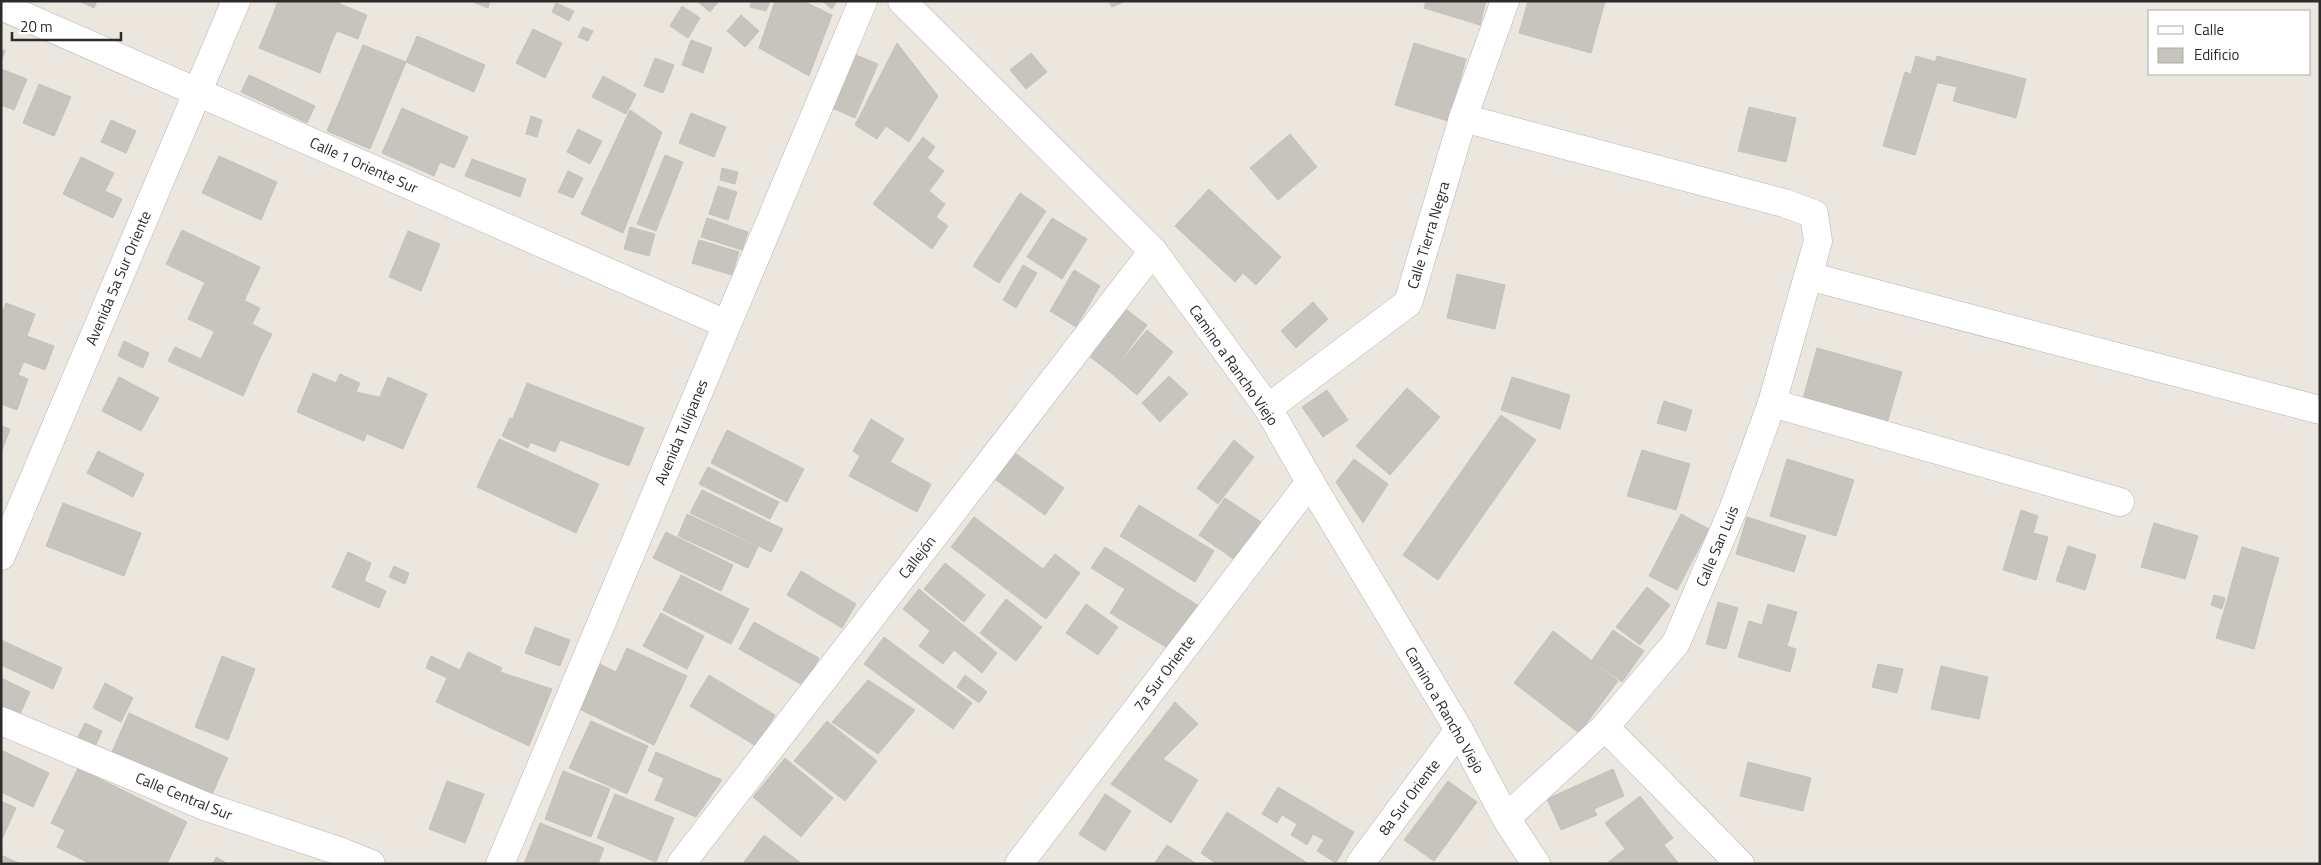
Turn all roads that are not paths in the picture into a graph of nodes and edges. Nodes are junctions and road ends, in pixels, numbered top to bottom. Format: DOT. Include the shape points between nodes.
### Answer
graph roads {
  1 [pos="236,1"];
  2 [pos="863,1"];
  3 [pos="902,1"];
  4 [pos="1505,1"];
  5 [pos="1,6"];
  6 [pos="196,91"];
  7 [pos="1463,118"];
  8 [pos="1153,251"];
  9 [pos="1808,276"];
  10 [pos="726,324"];
  11 [pos="1772,403"];
  12 [pos="1268,408"];
  13 [pos="2320,410"];
  14 [pos="1310,482"];
  15 [pos="2120,502"];
  16 [pos="1,556"];
  17 [pos="1,721"];
  18 [pos="1605,728"];
  19 [pos="1459,730"];
  20 [pos="1506,818"];
  21 [pos="371,864"];
  22 [pos="500,864"];
  23 [pos="682,864"];
  24 [pos="1019,864"];
  25 [pos="1360,864"];
  26 [pos="1536,864"];
  27 [pos="1740,864"];
  1 -- 6 [label="street, Avenida 5a Sur Oriente"];
  2 -- 10 [label="street, Avenida Tulipanes"];
  3 -- 8 [label="street, Camino a Rancho Viejo"];
  4 -- 7 [label="street, Calle Tierra Negra"];
  5 -- 6 [label="street, Calle 1 Oriente Sur"];
  6 -- 10 [label="street, Calle 1 Oriente Sur"];
  6 -- 16 [label="street, Avenida 5a Sur Oriente"];
  7 -- 9 [label="street, Calle San Luis" via="1784,203 1814,214 1818,241"];
  7 -- 12 [label="street, Calle Tierra Negra" via="1408,303"];
  8 -- 12 [label="street, Camino a Rancho Viejo"];
  8 -- 23 [label="street, Callejón"];
  9 -- 11 [label="street, Calle San Luis"];
  9 -- 13 [label="street"];
  10 -- 22 [label="street, Avenida Tulipanes"];
  11 -- 15 [label="street"];
  11 -- 18 [label="street, Calle San Luis" via="1734,507 1676,643"];
  12 -- 14 [label="street, Camino a Rancho Viejo"];
  14 -- 19 [label="street, Camino a Rancho Viejo"];
  14 -- 24 [label="street, 7a Sur Oriente"];
  17 -- 21 [label="street, Calle Central Sur" via="207,807"];
  18 -- 20 [label="street, Calle San Luis"];
  18 -- 27 [label="street"];
  19 -- 20 [label="street, Camino a Rancho Viejo"];
  19 -- 25 [label="street, 8a Sur Oriente"];
  20 -- 26 [label="street, Camino a Rancho Viejo"];
}
